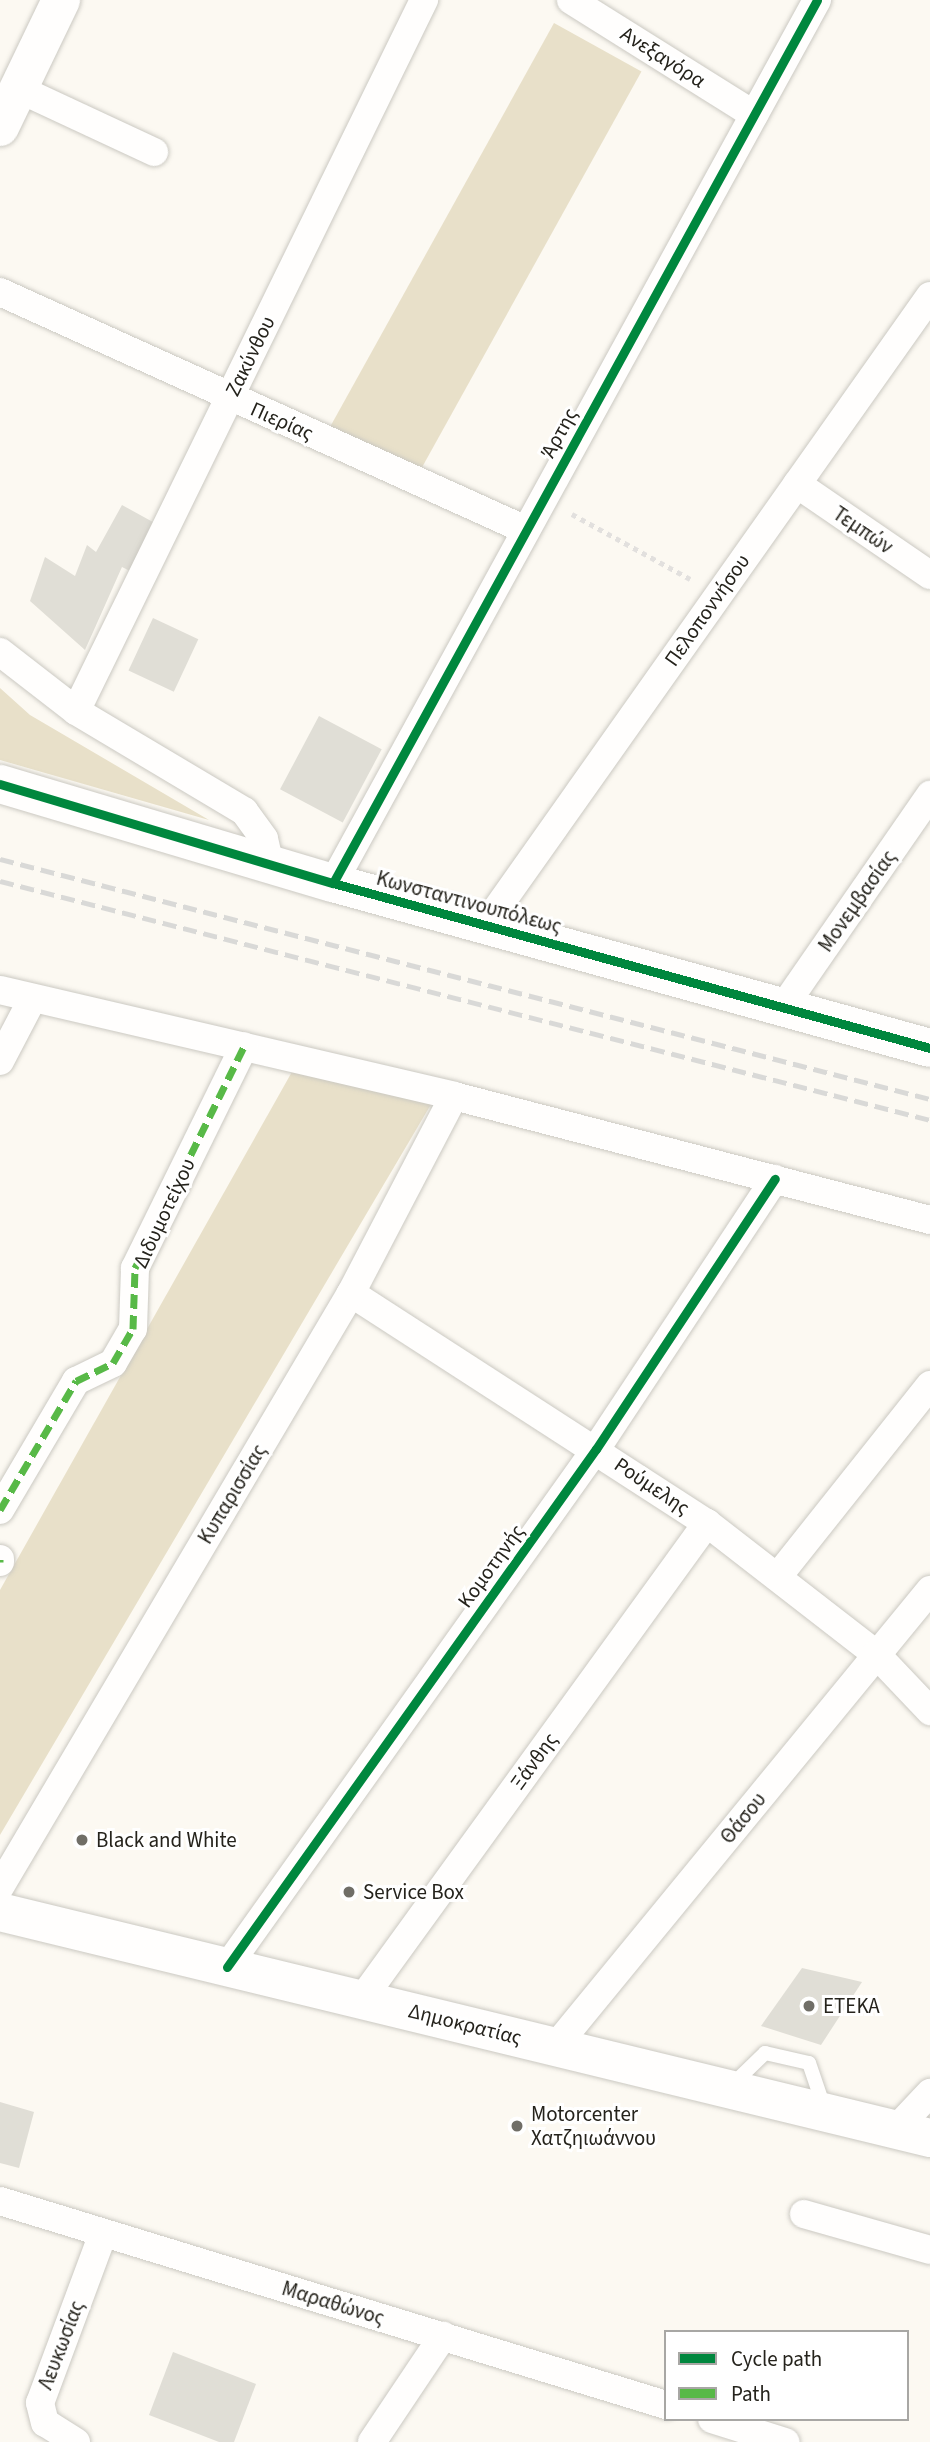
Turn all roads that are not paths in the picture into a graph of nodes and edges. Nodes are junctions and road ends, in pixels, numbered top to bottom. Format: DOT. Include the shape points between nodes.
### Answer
graph roads {
  1 [pos="61,0"];
  2 [pos="424,0"];
  3 [pos="571,0"];
  4 [pos="817,0"];
  5 [pos="19,89"];
  6 [pos="754,115"];
  7 [pos="0,127"];
  8 [pos="154,152"];
  9 [pos="0,292"];
  10 [pos="930,296"];
  11 [pos="229,397"];
  12 [pos="797,484"];
  13 [pos="526,530"];
  14 [pos="930,575"];
  15 [pos="0,652"];
  16 [pos="76,711"];
  17 [pos="0,784"];
  18 [pos="930,795"];
  19 [pos="270,864"];
  20 [pos="333,883"];
  21 [pos="486,924"];
  22 [pos="0,990"];
  23 [pos="33,998"];
  24 [pos="784,1006"];
  25 [pos="244,1046"];
  26 [pos="930,1048"];
  27 [pos="0,1061"];
  28 [pos="454,1096"];
  29 [pos="775,1179"];
  30 [pos="930,1220"];
  31 [pos="351,1293"];
  32 [pos="930,1385"];
  33 [pos="596,1449"];
  34 [pos="0,1510"];
  35 [pos="706,1522"];
  36 [pos="779,1575"];
  37 [pos="930,1590"];
  38 [pos="876,1654"];
  39 [pos="930,1711"];
  40 [pos="0,1887"];
  41 [pos="0,1912"];
  42 [pos="227,1967"];
  43 [pos="362,1999"];
  44 [pos="556,2046"];
  45 [pos="930,2093"];
  46 [pos="913,2133"];
  47 [pos="0,2201"];
  48 [pos="804,2214"];
  49 [pos="103,2234"];
  50 [pos="930,2250"];
  51 [pos="443,2336"];
  52 [pos="664,2404"];
  53 [pos="718,2421"];
  54 [pos="76,2442"];
  55 [pos="372,2442"];
  56 [pos="785,2442"];
  1 -- 5 [label="street"];
  2 -- 11 [label="street, Ζακύνθου"];
  3 -- 6 [label="street, Ανεξαγόρα"];
  4 -- 6 [label="street, Άρτης"];
  5 -- 7 [label="street"];
  5 -- 8 [label="street"];
  6 -- 13 [label="street, Άρτης"];
  9 -- 11 [label="street, Πιερίας"];
  10 -- 12 [label="street, Πελοποννήσου"];
  11 -- 13 [label="street, Πιερίας"];
  11 -- 16 [label="street, Ζακύνθου"];
  12 -- 14 [label="street, Τεμπών"];
  12 -- 21 [label="street, Πελοποννήσου"];
  13 -- 20 [label="street, Άρτης"];
  15 -- 16 [label="street"];
  16 -- 19 [label="street" via="244,811 264,839"];
  17 -- 19 [label="street, Κωνσταντινουπόλεως"];
  18 -- 24 [label="street, Μονεμβασίας"];
  19 -- 20 [label="street, Κωνσταντινουπόλεως"];
  20 -- 21 [label="street, Κωνσταντινουπόλεως"];
  21 -- 24 [label="street, Κωνσταντινουπόλεως"];
  22 -- 23 [label="street"];
  23 -- 25 [label="street"];
  23 -- 27 [label="street"];
  24 -- 26 [label="street, Κωνσταντινουπόλεως"];
  25 -- 28 [label="street"];
  25 -- 34 [label="street, Διδυμοτείχου" via="135,1268 133,1329 113,1363 76,1381"];
  28 -- 29 [label="street"];
  28 -- 31 [label="street, Κυπαρισσίας"];
  29 -- 30 [label="street"];
  29 -- 33 [label="street, Κομοτηνής"];
  31 -- 33 [label="street, Ρούμελης"];
  31 -- 40 [label="street, Κυπαρισσίας"];
  32 -- 36 [label="street"];
  33 -- 35 [label="street, Ρούμελης"];
  33 -- 42 [label="street, Κομοτηνής"];
  35 -- 36 [label="street, Ρούμελης"];
  35 -- 43 [label="street, Ξάνθης"];
  36 -- 38 [label="street, Ρούμελης"];
  37 -- 38 [label="street, Θάσου"];
  38 -- 39 [label="street, Ρούμελης"];
  38 -- 44 [label="street, Θάσου"];
  41 -- 42 [label="street, Δημοκρατίας"];
  42 -- 43 [label="street, Δημοκρατίας"];
  43 -- 44 [label="street, Δημοκρατίας"];
  44 -- 46 [label="street, Δημοκρατίας"];
  45 -- 46 [label="street"];
  47 -- 49 [label="street, Μαραθώνος"];
  48 -- 50 [label="street"];
  49 -- 51 [label="street, Μαραθώνος"];
  49 -- 54 [label="street, Λευκωσίας" via="40,2403 45,2423"];
  51 -- 52 [label="street, Μαραθώνος"];
  51 -- 55 [label="street"];
  53 -- 56 [label="street"];
}
